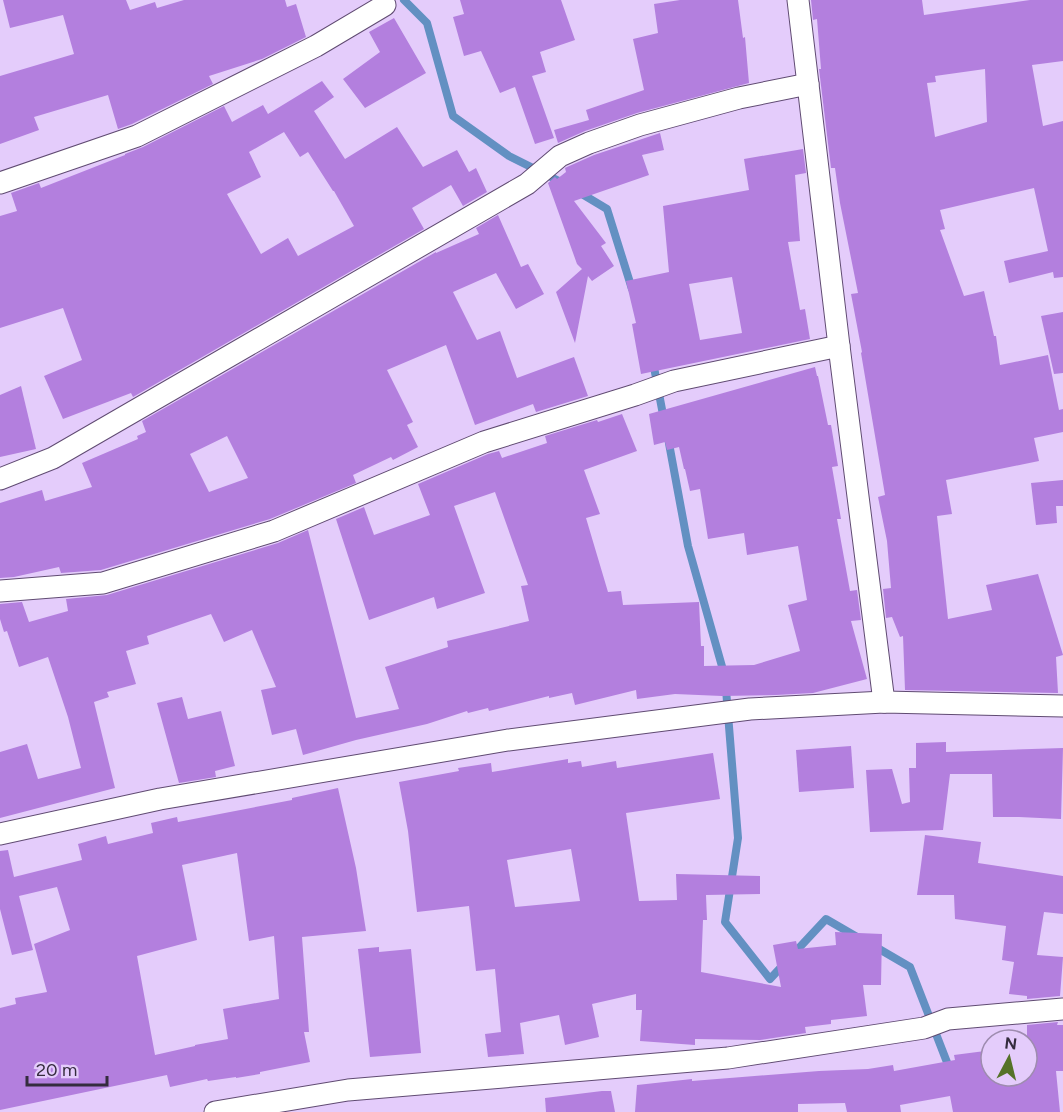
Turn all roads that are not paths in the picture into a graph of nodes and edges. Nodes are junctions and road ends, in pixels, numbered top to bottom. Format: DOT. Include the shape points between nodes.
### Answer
graph roads {
  1 [pos="798,0"];
  2 [pos="386,5"];
  3 [pos="808,84"];
  4 [pos="0,183"];
  5 [pos="839,346"];
  6 [pos="0,479"];
  7 [pos="0,591"];
  8 [pos="884,702"];
  9 [pos="1063,706"];
  10 [pos="0,834"];
  11 [pos="1063,1009"];
  12 [pos="214,1112"];
  1 -- 3 [label="street"];
  2 -- 4 [label="street" via="316,46 137,136"];
  3 -- 5 [label="street"];
  3 -- 6 [label="street" via="640,125 560,156 527,184 53,458"];
  5 -- 7 [label="street" via="674,381 484,442 273,531 103,583"];
  5 -- 8 [label="street"];
  8 -- 9 [label="street"];
  8 -- 10 [label="street" via="750,709 508,740 160,799"];
  11 -- 12 [label="street" via="948,1019 924,1028 728,1058 348,1090"];
}
